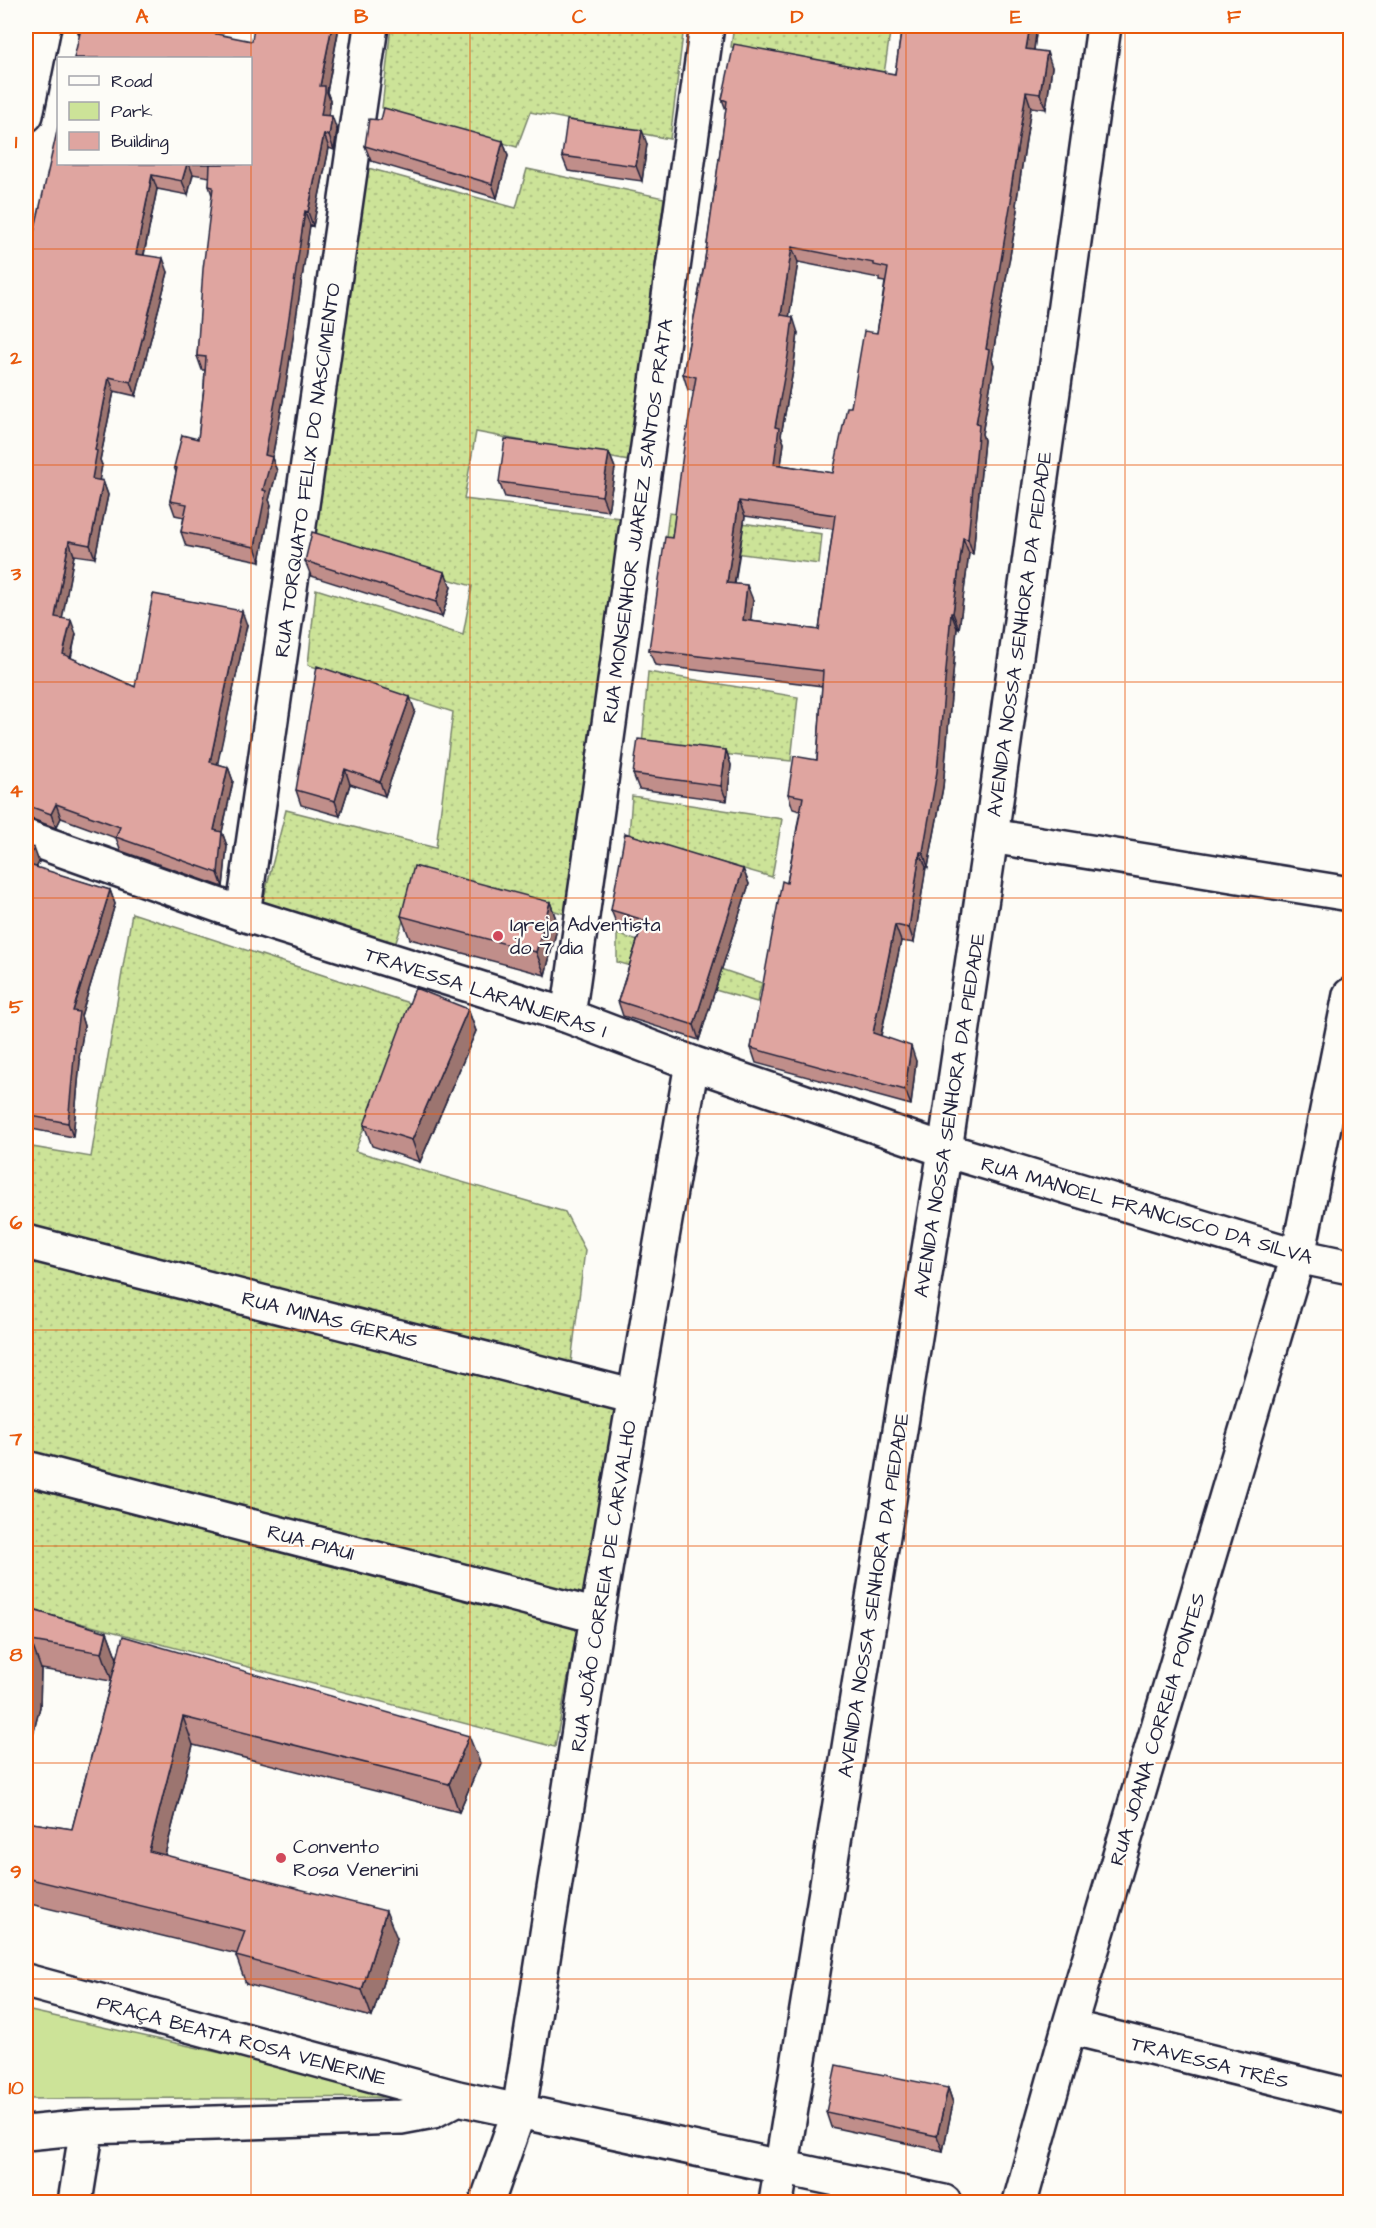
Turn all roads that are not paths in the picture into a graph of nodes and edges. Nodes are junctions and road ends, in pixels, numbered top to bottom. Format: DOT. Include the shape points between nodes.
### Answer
graph roads {
  1 [pos="44,26"];
  2 [pos="370,26"];
  3 [pos="707,26"];
  4 [pos="1104,26"];
  5 [pos="26,115"];
  6 [pos="991,836"];
  7 [pos="26,837"];
  8 [pos="1350,894"];
  9 [pos="243,914"];
  10 [pos="1350,995"];
  11 [pos="568,1016"];
  12 [pos="692,1063"];
  13 [pos="945,1150"];
  14 [pos="26,1242"];
  15 [pos="1298,1256"];
  16 [pos="1350,1267"];
  17 [pos="635,1397"];
  18 [pos="26,1468"];
  19 [pos="597,1616"];
  20 [pos="26,1981"];
  21 [pos="1069,2027"];
  22 [pos="1350,2096"];
  23 [pos="458,2098"];
  24 [pos="519,2111"];
  25 [pos="87,2127"];
  26 [pos="26,2133"];
  27 [pos="781,2168"];
  28 [pos="75,2202"];
  29 [pos="487,2202"];
  30 [pos="776,2202"];
  31 [pos="944,2202"];
  32 [pos="1020,2202"];
  1 -- 5 [label="street"];
  2 -- 9 [label="street, RUA TORQUATO FELIX DO NASCIMENTO"];
  3 -- 11 [label="street, RUA MONSENHOR JUAREZ SANTOS PRATA"];
  4 -- 6 [label="street, AVENIDA NOSSA SENHORA DA PIEDADE"];
  6 -- 8 [label="street"];
  6 -- 13 [label="street, AVENIDA NOSSA SENHORA DA PIEDADE"];
  7 -- 9 [label="street, TRAVESSA LARANJEIRAS I"];
  9 -- 11 [label="street, TRAVESSA LARANJEIRAS I"];
  10 -- 15 [label="street, RUA JOANA CORREIA PONTES"];
  11 -- 12 [label="street, TRAVESSA LARANJEIRAS I"];
  12 -- 13 [label="street, TRAVESSA LARANJEIRAS I"];
  12 -- 17 [label="street, RUA JOÃO CORREIA DE CARVALHO"];
  13 -- 15 [label="street, RUA MANOEL FRANCISCO DA SILVA"];
  13 -- 27 [label="street, AVENIDA NOSSA SENHORA DA PIEDADE"];
  14 -- 17 [label="street, RUA MINAS GERAIS"];
  15 -- 16 [label="street, RUA MANOEL FRANCISCO DA SILVA"];
  15 -- 21 [label="street, RUA JOANA CORREIA PONTES"];
  17 -- 19 [label="street, RUA JOÃO CORREIA DE CARVALHO"];
  18 -- 19 [label="street, RUA PIAUI"];
  19 -- 24 [label="street, RUA JOÃO CORREIA DE CARVALHO"];
  20 -- 23 [label="street, PRAÇA BEATA ROSA VENERINE"];
  21 -- 22 [label="street, TRAVESSA TRÊS"];
  21 -- 32 [label="street, RUA JOANA CORREIA PONTES"];
  23 -- 24 [label="street, PRAÇA BEATA ROSA VENERINE"];
  23 -- 25 [label="street, PRAÇA BEATA ROSA VENERINE" via="433,2111 401,2117"];
  24 -- 27 [label="street, PRAÇA BEATA ROSA VENERINE"];
  24 -- 29 [label="street, RUA JOÃO CORREIA DE CARVALHO"];
  25 -- 26 [label="street, PRAÇA BEATA ROSA VENERINE"];
  25 -- 28 [label="street"];
  27 -- 30 [label="street, AVENIDA NOSSA SENHORA DA PIEDADE"];
  27 -- 31 [label="street, PRAÇA BEATA ROSA VENERINE"];
}
